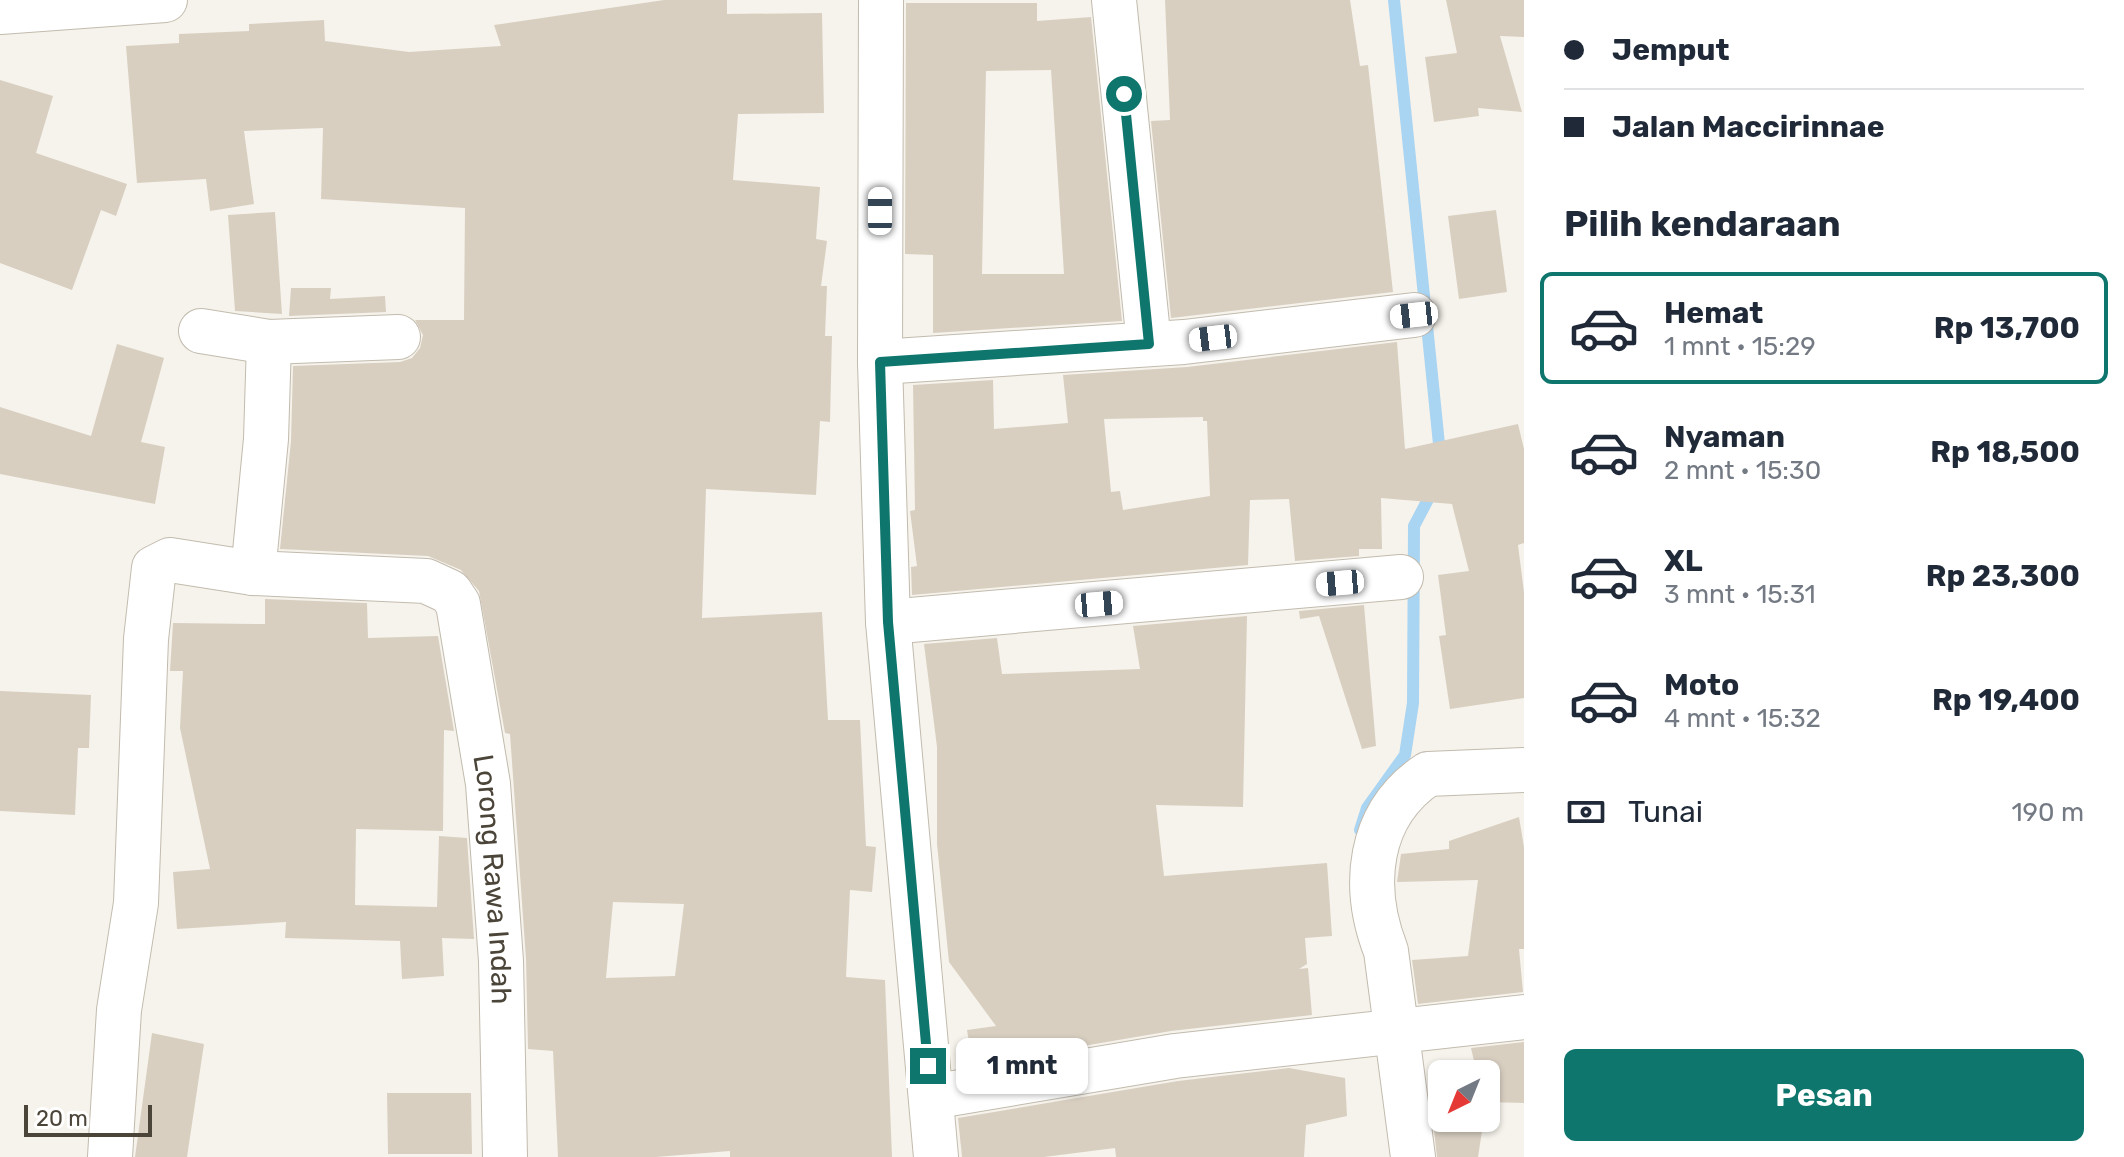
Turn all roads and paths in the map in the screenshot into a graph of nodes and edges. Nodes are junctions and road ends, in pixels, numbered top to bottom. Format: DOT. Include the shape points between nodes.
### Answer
graph roads {
  1 [pos="165,0"];
  2 [pos="881,0"];
  3 [pos="1114,0"];
  4 [pos="0,12"];
  5 [pos="1414,315"];
  6 [pos="201,331"];
  7 [pos="398,337"];
  8 [pos="269,342"];
  9 [pos="1149,344"];
  10 [pos="880,362"];
  11 [pos="253,573"];
  12 [pos="1401,577"];
  13 [pos="888,622"];
  14 [pos="1524,770"];
  15 [pos="1524,1017"];
  16 [pos="1376,1032"];
  17 [pos="931,1097"];
  18 [pos="110,1157"];
  19 [pos="505,1157"];
  20 [pos="936,1157"];
  21 [pos="1413,1157"];
  1 -- 4 [label="street"];
  2 -- 10 [label="street"];
  3 -- 9 [label="street"];
  5 -- 9 [label="street"];
  6 -- 8 [label="street"];
  7 -- 8 [label="street"];
  8 -- 11 [label="street"];
  9 -- 10 [label="street"];
  10 -- 13 [label="street"];
  11 -- 18 [label="street" via="170,560 154,568 146,639 136,903 119,1010"];
  11 -- 19 [label="street, Lorong Rawa Indah" via="426,581 450,592 458,604 488,784 501,961"];
  12 -- 13 [label="street"];
  13 -- 17 [label="street"];
  14 -- 16 [label="street" via="1428,774 1384,821 1373,852 1371,892 1376,928 1386,951"];
  15 -- 16 [label="street"];
  16 -- 17 [label="street" via="1175,1056"];
  16 -- 21 [label="street"];
  17 -- 20 [label="street"];
}
